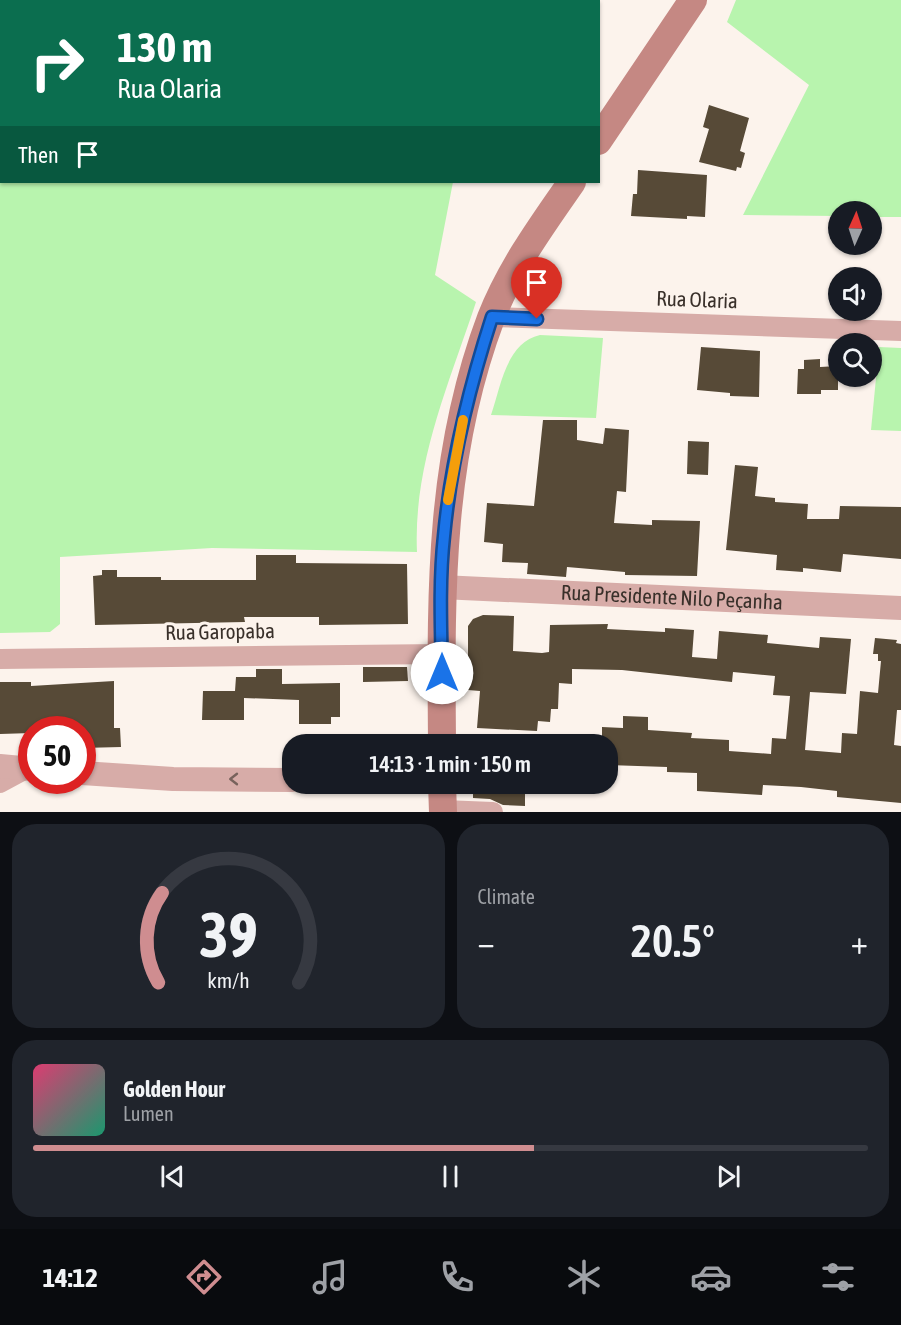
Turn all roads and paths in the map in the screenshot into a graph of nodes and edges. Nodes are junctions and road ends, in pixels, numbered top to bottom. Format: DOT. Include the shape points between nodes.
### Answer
graph roads {
  1 [pos="693,0"];
  2 [pos="600,138"];
  3 [pos="571,183"];
  4 [pos="492,317"];
  5 [pos="901,331"];
  6 [pos="441,587"];
  7 [pos="901,608"];
  8 [pos="441,654"];
  9 [pos="0,659"];
  10 [pos="442,734"];
  11 [pos="0,766"];
  12 [pos="18,768"];
  13 [pos="18,774"];
  14 [pos="96,774"];
  15 [pos="282,780"];
  16 [pos="0,783"];
  17 [pos="443,802"];
  18 [pos="494,812"];
  1 -- 2 [label="main road"];
  3 -- 4 [label="main road" via="510,277"];
  4 -- 5 [label="street, Rua Olaria"];
  4 -- 6 [label="main road" via="475,369 452,474"];
  6 -- 7 [label="street, Rua Presidente Nilo Peçanha"];
  6 -- 8 [label="main road"];
  8 -- 9 [label="street, Rua Garopaba"];
  8 -- 10 [label="main road"];
  11 -- 12 [label="street"];
  13 -- 16 [label="street"];
  15 -- 14 [label="street, one-way"];
  17 -- 18 [label="street"];
}
